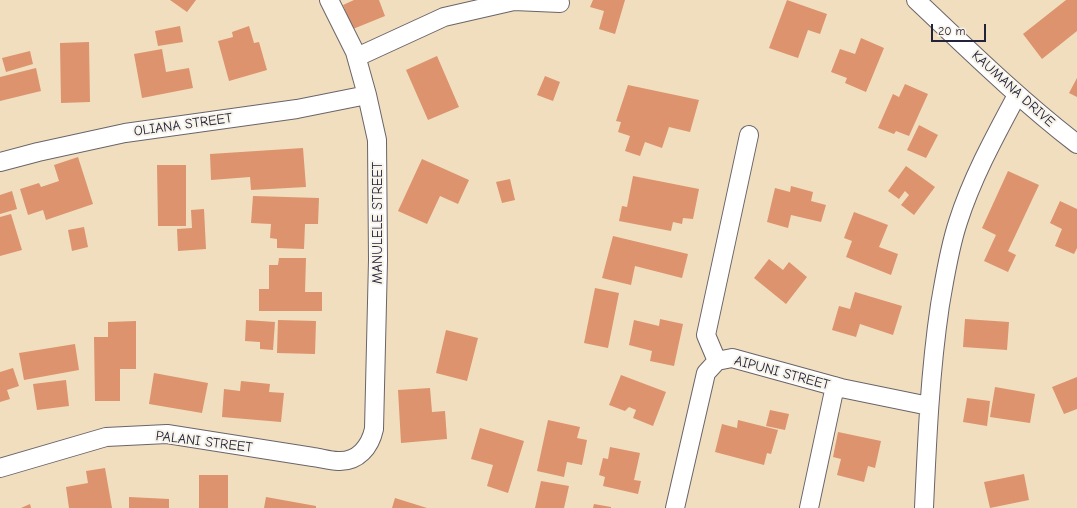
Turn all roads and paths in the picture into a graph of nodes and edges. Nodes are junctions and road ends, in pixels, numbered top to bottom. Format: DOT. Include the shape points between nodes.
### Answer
graph roads {
  1 [pos="329,0"];
  2 [pos="916,0"];
  3 [pos="560,3"];
  4 [pos="357,57"];
  5 [pos="367,95"];
  6 [pos="1017,95"];
  7 [pos="749,135"];
  8 [pos="1077,144"];
  9 [pos="0,162"];
  10 [pos="717,361"];
  11 [pos="834,386"];
  12 [pos="929,406"];
  13 [pos="362,452"];
  14 [pos="0,468"];
  15 [pos="675,508"];
  16 [pos="809,508"];
  17 [pos="924,508"];
  1 -- 4 [label="street, MANULELE STREET"];
  2 -- 6 [label="street, KAUMANA DRIVE"];
  3 -- 4 [label="street" via="514,1 444,17"];
  4 -- 5 [label="street, MANULELE STREET"];
  5 -- 9 [label="street, OLIANA STREET" via="297,109 125,133"];
  5 -- 13 [label="street, MANULELE STREET" via="377,140 378,260 374,429 370,442"];
  6 -- 8 [label="street, KAUMANA DRIVE"];
  6 -- 12 [label="street" via="994,136 958,222 946,267 934,344"];
  7 -- 10 [label="street" via="706,335"];
  10 -- 11 [label="street, AIPUNI STREET" via="732,358"];
  10 -- 15 [label="street, AIPUNI STREET" via="706,374"];
  11 -- 12 [label="street, AIPUNI STREET"];
  11 -- 16 [label="street"];
  12 -- 17 [label="street"];
  13 -- 14 [label="street, PALANI STREET" via="351,460 337,461 167,434 106,437"];
}
